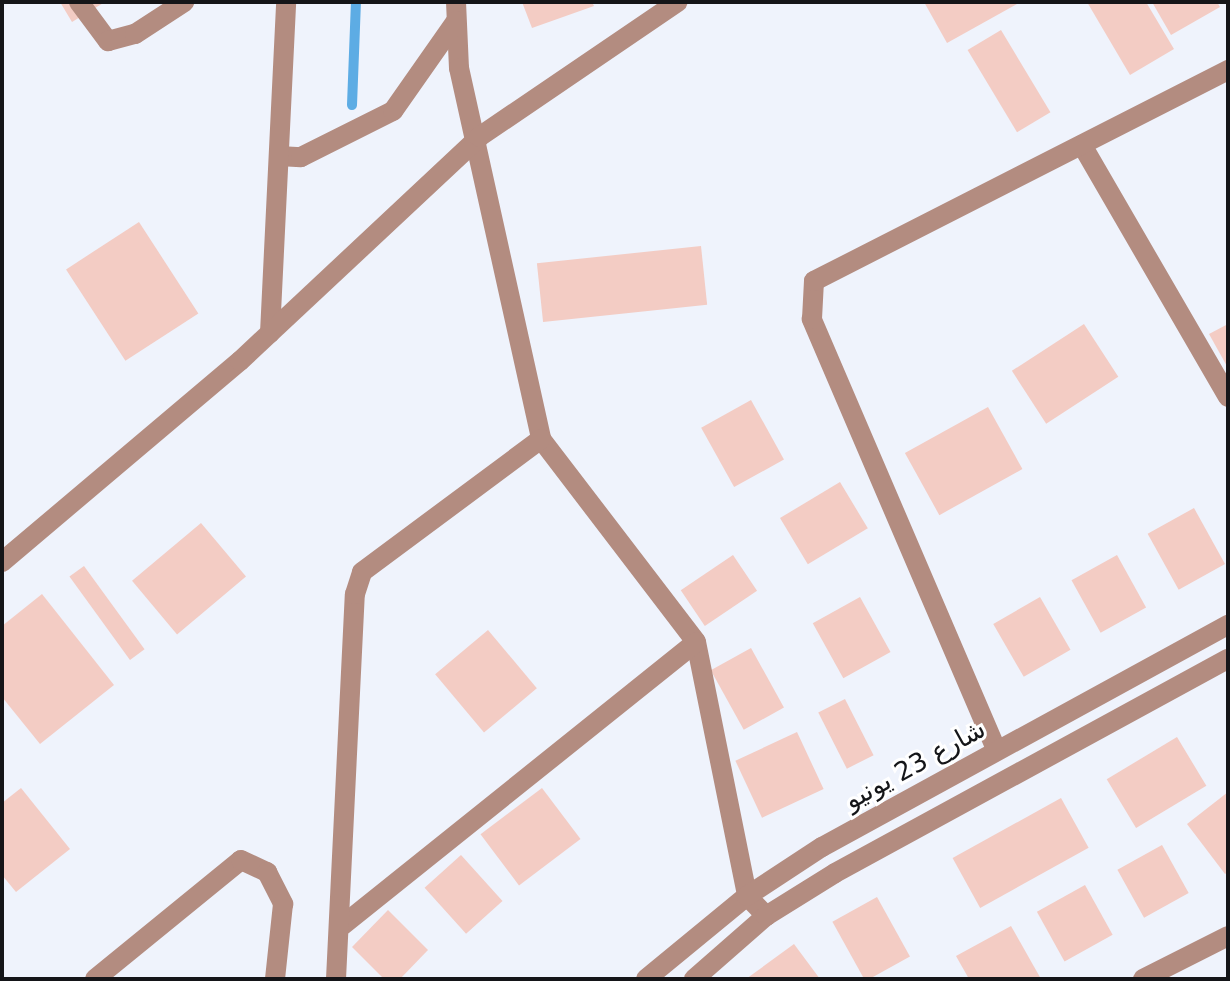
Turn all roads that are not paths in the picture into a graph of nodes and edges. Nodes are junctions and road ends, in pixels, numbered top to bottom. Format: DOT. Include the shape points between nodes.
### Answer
graph roads {
  1 [pos="79,2"];
  2 [pos="184,2"];
  3 [pos="286,2"];
  4 [pos="678,2"];
  5 [pos="456,11"];
  6 [pos="1228,70"];
  7 [pos="479,137"];
  8 [pos="1082,145"];
  9 [pos="279,156"];
  10 [pos="270,333"];
  11 [pos="1228,397"];
  12 [pos="541,439"];
  13 [pos="2,534"];
  14 [pos="8,557"];
  15 [pos="1228,625"];
  16 [pos="696,642"];
  17 [pos="1228,659"];
  18 [pos="996,749"];
  19 [pos="747,896"];
  20 [pos="766,916"];
  21 [pos="343,925"];
  22 [pos="1227,937"];
  23 [pos="95,979"];
  24 [pos="275,979"];
  25 [pos="336,979"];
  26 [pos="646,979"];
  27 [pos="694,979"];
  28 [pos="1143,979"];
  1 -- 2 [label="street" via="108,41 135,34"];
  3 -- 9 [label="street"];
  4 -- 7 [label="street"];
  5 -- 7 [label="street" via="459,68"];
  5 -- 9 [label="street" via="393,111 313,153"];
  6 -- 8 [label="street"];
  7 -- 10 [label="street"];
  7 -- 12 [label="street"];
  8 -- 11 [label="street"];
  8 -- 18 [label="street" via="814,281 812,319"];
  9 -- 10 [label="street"];
  10 -- 14 [label="street"];
  12 -- 16 [label="street"];
  12 -- 21 [label="street" via="362,572 355,594"];
  13 -- 14 [label="street"];
  15 -- 18 [label="street, شارع 23 يونيو"];
  16 -- 19 [label="street"];
  16 -- 21 [label="street"];
  17 -- 20 [label="street"];
  18 -- 19 [label="street, شارع 23 يونيو"];
  19 -- 20 [label="street"];
  19 -- 26 [label="street, شارع 23 يونيو"];
  20 -- 27 [label="street"];
  21 -- 25 [label="street"];
  22 -- 28 [label="street"];
  23 -- 24 [label="street" via="241,860 267,872 283,904"];
}
